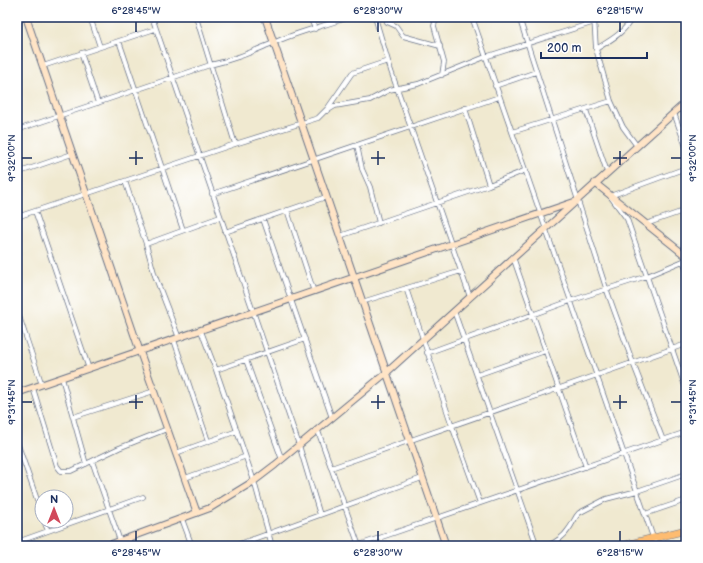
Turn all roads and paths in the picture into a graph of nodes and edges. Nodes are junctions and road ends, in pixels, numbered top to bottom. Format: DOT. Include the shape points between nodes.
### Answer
graph roads {
  1 [pos="26,17"];
  2 [pos="90,17"];
  3 [pos="152,17"];
  4 [pos="196,17"];
  5 [pos="265,17"];
  6 [pos="310,17"];
  7 [pos="349,17"];
  8 [pos="375,17"];
  9 [pos="386,17"];
  10 [pos="433,17"];
  11 [pos="472,17"];
  12 [pos="519,17"];
  13 [pos="594,17"];
  14 [pos="632,17"];
  15 [pos="595,22"];
  16 [pos="155,29"];
  17 [pos="315,29"];
  18 [pos="119,41"];
  19 [pos="274,43"];
  20 [pos="528,43"];
  21 [pos="440,46"];
  22 [pos="100,47"];
  23 [pos="596,49"];
  24 [pos="82,53"];
  25 [pos="485,57"];
  26 [pos="388,61"];
  27 [pos="210,65"];
  28 [pos="42,66"];
  29 [pos="536,72"];
  30 [pos="442,75"];
  31 [pos="172,78"];
  32 [pos="495,86"];
  33 [pos="398,89"];
  34 [pos="135,90"];
  35 [pos="499,97"];
  36 [pos="611,101"];
  37 [pos="686,102"];
  38 [pos="98,103"];
  39 [pos="465,108"];
  40 [pos="586,110"];
  41 [pos="674,113"];
  42 [pos="60,116"];
  43 [pos="318,118"];
  44 [pos="552,119"];
  45 [pos="301,123"];
  46 [pos="411,127"];
  47 [pos="17,130"];
  48 [pos="512,132"];
  49 [pos="235,144"];
  50 [pos="357,145"];
  51 [pos="636,146"];
  52 [pos="686,147"];
  53 [pos="72,154"];
  54 [pos="199,156"];
  55 [pos="314,160"];
  56 [pos="162,168"];
  57 [pos="686,168"];
  58 [pos="526,170"];
  59 [pos="607,172"];
  60 [pos="17,173"];
  61 [pos="125,181"];
  62 [pos="595,183"];
  63 [pos="489,185"];
  64 [pos="86,194"];
  65 [pos="212,194"];
  66 [pos="610,196"];
  67 [pos="326,197"];
  68 [pos="578,200"];
  69 [pos="438,203"];
  70 [pos="17,206"];
  71 [pos="287,210"];
  72 [pos="686,210"];
  73 [pos="35,211"];
  74 [pos="541,213"];
  75 [pos="19,217"];
  76 [pos="220,217"];
  77 [pos="263,219"];
  78 [pos="379,223"];
  79 [pos="646,224"];
  80 [pos="546,228"];
  81 [pos="183,230"];
  82 [pos="225,232"];
  83 [pos="340,236"];
  84 [pos="146,244"];
  85 [pos="452,244"];
  86 [pos="514,257"];
  87 [pos="685,259"];
  88 [pos="686,269"];
  89 [pos="461,271"];
  90 [pos="647,276"];
  91 [pos="354,278"];
  92 [pos="406,288"];
  93 [pos="606,288"];
  94 [pos="314,292"];
  95 [pos="470,296"];
  96 [pos="291,299"];
  97 [pos="570,301"];
  98 [pos="362,302"];
  99 [pos="17,310"];
  100 [pos="454,311"];
  101 [pos="253,313"];
  102 [pos="534,315"];
  103 [pos="201,331"];
  104 [pos="176,339"];
  105 [pos="305,339"];
  106 [pos="422,340"];
  107 [pos="465,340"];
  108 [pos="686,344"];
  109 [pos="672,349"];
  110 [pos="545,351"];
  111 [pos="140,352"];
  112 [pos="267,352"];
  113 [pos="427,353"];
  114 [pos="246,360"];
  115 [pos="633,363"];
  116 [pos="89,369"];
  117 [pos="216,370"];
  118 [pos="386,373"];
  119 [pos="477,375"];
  120 [pos="596,376"];
  121 [pos="62,378"];
  122 [pos="42,384"];
  123 [pos="33,388"];
  124 [pos="558,388"];
  125 [pos="686,389"];
  126 [pos="154,391"];
  127 [pos="17,393"];
  128 [pos="490,413"];
  129 [pos="73,417"];
  130 [pos="332,418"];
  131 [pos="452,426"];
  132 [pos="167,429"];
  133 [pos="237,431"];
  134 [pos="318,431"];
  135 [pos="686,432"];
  136 [pos="663,440"];
  137 [pos="208,441"];
  138 [pos="409,441"];
  139 [pos="17,442"];
  140 [pos="299,445"];
  141 [pos="176,453"];
  142 [pos="624,454"];
  143 [pos="244,457"];
  144 [pos="282,460"];
  145 [pos="92,461"];
  146 [pos="86,464"];
  147 [pos="586,467"];
  148 [pos="331,468"];
  149 [pos="686,474"];
  150 [pos="185,478"];
  151 [pos="422,478"];
  152 [pos="254,481"];
  153 [pos="517,490"];
  154 [pos="34,491"];
  155 [pos="637,491"];
  156 [pos="143,497"];
  157 [pos="686,500"];
  158 [pos="480,503"];
  159 [pos="344,506"];
  160 [pos="109,509"];
  161 [pos="197,513"];
  162 [pos="645,514"];
  163 [pos="320,515"];
  164 [pos="182,519"];
  165 [pos="436,519"];
  166 [pos="686,530"];
  167 [pos="48,531"];
  168 [pos="17,533"];
  169 [pos="268,534"];
  170 [pos="128,538"];
  171 [pos="653,538"];
  172 [pos="20,541"];
  173 [pos="120,541"];
  174 [pos="22,546"];
  175 [pos="106,546"];
  176 [pos="131,546"];
  177 [pos="192,546"];
  178 [pos="234,546"];
  179 [pos="272,546"];
  180 [pos="358,546"];
  181 [pos="446,546"];
  182 [pos="537,546"];
  183 [pos="547,546"];
  184 [pos="622,546"];
  185 [pos="656,546"];
  1 -- 28 [label="street"];
  2 -- 22 [label="street"];
  3 -- 16 [label="street"];
  4 -- 27 [label="street"];
  5 -- 19 [label="street"];
  6 -- 17 [label="street"];
  7 -- 17 [label="street"];
  8 -- 26 [label="street"];
  9 -- 21 [label="street" via="387,22 396,26 403,36"];
  10 -- 21 [label="street"];
  11 -- 25 [label="street"];
  12 -- 20 [label="street"];
  13 -- 15 [label="street"];
  14 -- 23 [label="street" via="629,24"];
  15 -- 20 [label="street"];
  15 -- 23 [label="street"];
  16 -- 18 [label="street"];
  16 -- 31 [label="street"];
  17 -- 19 [label="street"];
  18 -- 22 [label="street"];
  18 -- 34 [label="street"];
  19 -- 27 [label="street" via="236,59"];
  19 -- 45 [label="street"];
  20 -- 25 [label="street"];
  20 -- 29 [label="street"];
  21 -- 30 [label="street" via="444,62"];
  22 -- 24 [label="street"];
  23 -- 36 [label="street"];
  24 -- 28 [label="street"];
  24 -- 38 [label="street"];
  25 -- 30 [label="street"];
  25 -- 32 [label="street"];
  26 -- 33 [label="street"];
  26 -- 43 [label="street" via="352,73"];
  27 -- 31 [label="street"];
  27 -- 49 [label="street"];
  28 -- 42 [label="street"];
  29 -- 32 [label="street"];
  29 -- 44 [label="street"];
  30 -- 33 [label="street"];
  31 -- 34 [label="street"];
  31 -- 54 [label="street"];
  32 -- 35 [label="street"];
  33 -- 43 [label="street" via="389,90 365,102 335,106"];
  33 -- 46 [label="street"];
  34 -- 38 [label="street"];
  34 -- 56 [label="street"];
  35 -- 39 [label="street"];
  35 -- 48 [label="street"];
  36 -- 40 [label="street"];
  36 -- 51 [label="street"];
  37 -- 41 [label="street"];
  38 -- 42 [label="street"];
  39 -- 46 [label="street"];
  39 -- 63 [label="street"];
  40 -- 44 [label="street"];
  40 -- 59 [label="street"];
  41 -- 51 [label="street"];
  41 -- 52 [label="street"];
  42 -- 47 [label="street"];
  42 -- 53 [label="street"];
  43 -- 45 [label="street"];
  44 -- 48 [label="street"];
  44 -- 68 [label="street"];
  45 -- 49 [label="street"];
  45 -- 55 [label="street"];
  46 -- 50 [label="street"];
  46 -- 69 [label="street"];
  48 -- 58 [label="street"];
  49 -- 54 [label="street"];
  50 -- 55 [label="street"];
  50 -- 78 [label="street"];
  51 -- 59 [label="street"];
  53 -- 60 [label="street"];
  53 -- 64 [label="street"];
  54 -- 56 [label="street"];
  54 -- 65 [label="street"];
  55 -- 65 [label="street"];
  55 -- 67 [label="street"];
  56 -- 61 [label="street"];
  56 -- 81 [label="street"];
  57 -- 66 [label="street"];
  58 -- 63 [label="street"];
  58 -- 74 [label="street"];
  59 -- 62 [label="street"];
  61 -- 64 [label="street"];
  61 -- 84 [label="street"];
  62 -- 66 [label="street"];
  62 -- 68 [label="street"];
  63 -- 69 [label="street"];
  64 -- 73 [label="street"];
  64 -- 111 [label="street"];
  65 -- 76 [label="street"];
  66 -- 79 [label="street"];
  66 -- 90 [label="street" via="627,219"];
  67 -- 71 [label="street"];
  67 -- 83 [label="street"];
  68 -- 74 [label="street"];
  68 -- 80 [label="street"];
  68 -- 93 [label="street"];
  69 -- 78 [label="street"];
  69 -- 85 [label="street"];
  70 -- 75 [label="street"];
  71 -- 77 [label="street"];
  71 -- 94 [label="street"];
  72 -- 79 [label="street"];
  73 -- 75 [label="street"];
  73 -- 116 [label="street"];
  74 -- 80 [label="street"];
  74 -- 85 [label="street"];
  76 -- 81 [label="street"];
  76 -- 82 [label="street"];
  77 -- 82 [label="street"];
  77 -- 96 [label="street"];
  78 -- 83 [label="street"];
  79 -- 87 [label="street"];
  80 -- 86 [label="street"];
  80 -- 97 [label="street"];
  81 -- 84 [label="street"];
  82 -- 101 [label="street"];
  83 -- 91 [label="street"];
  84 -- 104 [label="street"];
  85 -- 89 [label="street"];
  85 -- 91 [label="street"];
  86 -- 95 [label="street"];
  86 -- 102 [label="street"];
  87 -- 88 [label="street"];
  87 -- 90 [label="street"];
  89 -- 92 [label="street"];
  89 -- 95 [label="street"];
  90 -- 93 [label="street"];
  90 -- 109 [label="street"];
  91 -- 94 [label="street"];
  91 -- 98 [label="street"];
  92 -- 98 [label="street"];
  92 -- 106 [label="street"];
  93 -- 97 [label="street"];
  93 -- 115 [label="street"];
  94 -- 96 [label="street"];
  95 -- 100 [label="street"];
  96 -- 101 [label="street"];
  96 -- 105 [label="street"];
  97 -- 102 [label="street"];
  97 -- 120 [label="street"];
  98 -- 118 [label="street"];
  99 -- 122 [label="street"];
  100 -- 106 [label="street"];
  100 -- 107 [label="street"];
  101 -- 103 [label="street"];
  101 -- 112 [label="street"];
  102 -- 107 [label="street"];
  102 -- 110 [label="street"];
  103 -- 104 [label="street"];
  103 -- 117 [label="street"];
  104 -- 111 [label="street"];
  104 -- 137 [label="street"];
  105 -- 112 [label="street"];
  105 -- 130 [label="street"];
  106 -- 113 [label="street"];
  106 -- 118 [label="street"];
  107 -- 113 [label="street"];
  107 -- 119 [label="street"];
  108 -- 109 [label="street"];
  109 -- 115 [label="street"];
  109 -- 125 [label="street"];
  110 -- 119 [label="street"];
  110 -- 124 [label="street"];
  111 -- 116 [label="street"];
  111 -- 126 [label="street"];
  112 -- 114 [label="street"];
  112 -- 140 [label="street"];
  113 -- 131 [label="street"];
  114 -- 117 [label="street"];
  114 -- 144 [label="street"];
  115 -- 120 [label="street"];
  115 -- 136 [label="street"];
  116 -- 121 [label="street"];
  117 -- 133 [label="street"];
  118 -- 130 [label="street"];
  118 -- 138 [label="street"];
  119 -- 128 [label="street"];
  120 -- 124 [label="street"];
  120 -- 142 [label="street"];
  121 -- 122 [label="street"];
  121 -- 129 [label="street"];
  122 -- 123 [label="street"];
  123 -- 127 [label="street"];
  123 -- 146 [label="street" via="57,466 66,472"];
  124 -- 128 [label="street"];
  124 -- 147 [label="street"];
  126 -- 129 [label="street"];
  126 -- 132 [label="street"];
  128 -- 131 [label="street"];
  128 -- 153 [label="street"];
  129 -- 146 [label="street"];
  130 -- 134 [label="street"];
  131 -- 138 [label="street"];
  131 -- 158 [label="street"];
  132 -- 141 [label="street"];
  132 -- 145 [label="street"];
  133 -- 137 [label="street"];
  133 -- 143 [label="street"];
  134 -- 140 [label="street"];
  134 -- 148 [label="street"];
  135 -- 136 [label="street"];
  136 -- 142 [label="street"];
  137 -- 141 [label="street"];
  138 -- 148 [label="street"];
  138 -- 151 [label="street"];
  139 -- 154 [label="street"];
  140 -- 144 [label="street"];
  140 -- 163 [label="street"];
  141 -- 150 [label="street"];
  142 -- 147 [label="street"];
  142 -- 155 [label="street"];
  143 -- 150 [label="street"];
  143 -- 152 [label="street"];
  144 -- 152 [label="street"];
  145 -- 146 [label="street"];
  145 -- 160 [label="street"];
  147 -- 153 [label="street"];
  148 -- 159 [label="street"];
  149 -- 155 [label="street"];
  150 -- 161 [label="street"];
  151 -- 159 [label="street"];
  151 -- 165 [label="street"];
  152 -- 161 [label="street" via="218,504"];
  152 -- 169 [label="street"];
  153 -- 158 [label="street"];
  153 -- 182 [label="street"];
  155 -- 162 [label="street"];
  155 -- 183 [label="street" via="606,499 579,513 561,538"];
  156 -- 160 [label="street"];
  157 -- 162 [label="street"];
  158 -- 165 [label="street"];
  159 -- 163 [label="street"];
  159 -- 180 [label="street"];
  160 -- 167 [label="street"];
  160 -- 173 [label="street"];
  161 -- 164 [label="street"];
  162 -- 171 [label="street"];
  163 -- 169 [label="street"];
  164 -- 170 [label="street"];
  164 -- 177 [label="street"];
  165 -- 180 [label="street"];
  165 -- 181 [label="street"];
  166 -- 171 [label="main road"];
  167 -- 172 [label="street"];
  168 -- 172 [label="street"];
  169 -- 178 [label="street"];
  169 -- 179 [label="street"];
  170 -- 173 [label="street"];
  170 -- 176 [label="street"];
  171 -- 184 [label="main road"];
  171 -- 185 [label="street"];
  172 -- 174 [label="street"];
  173 -- 175 [label="street"];
}
